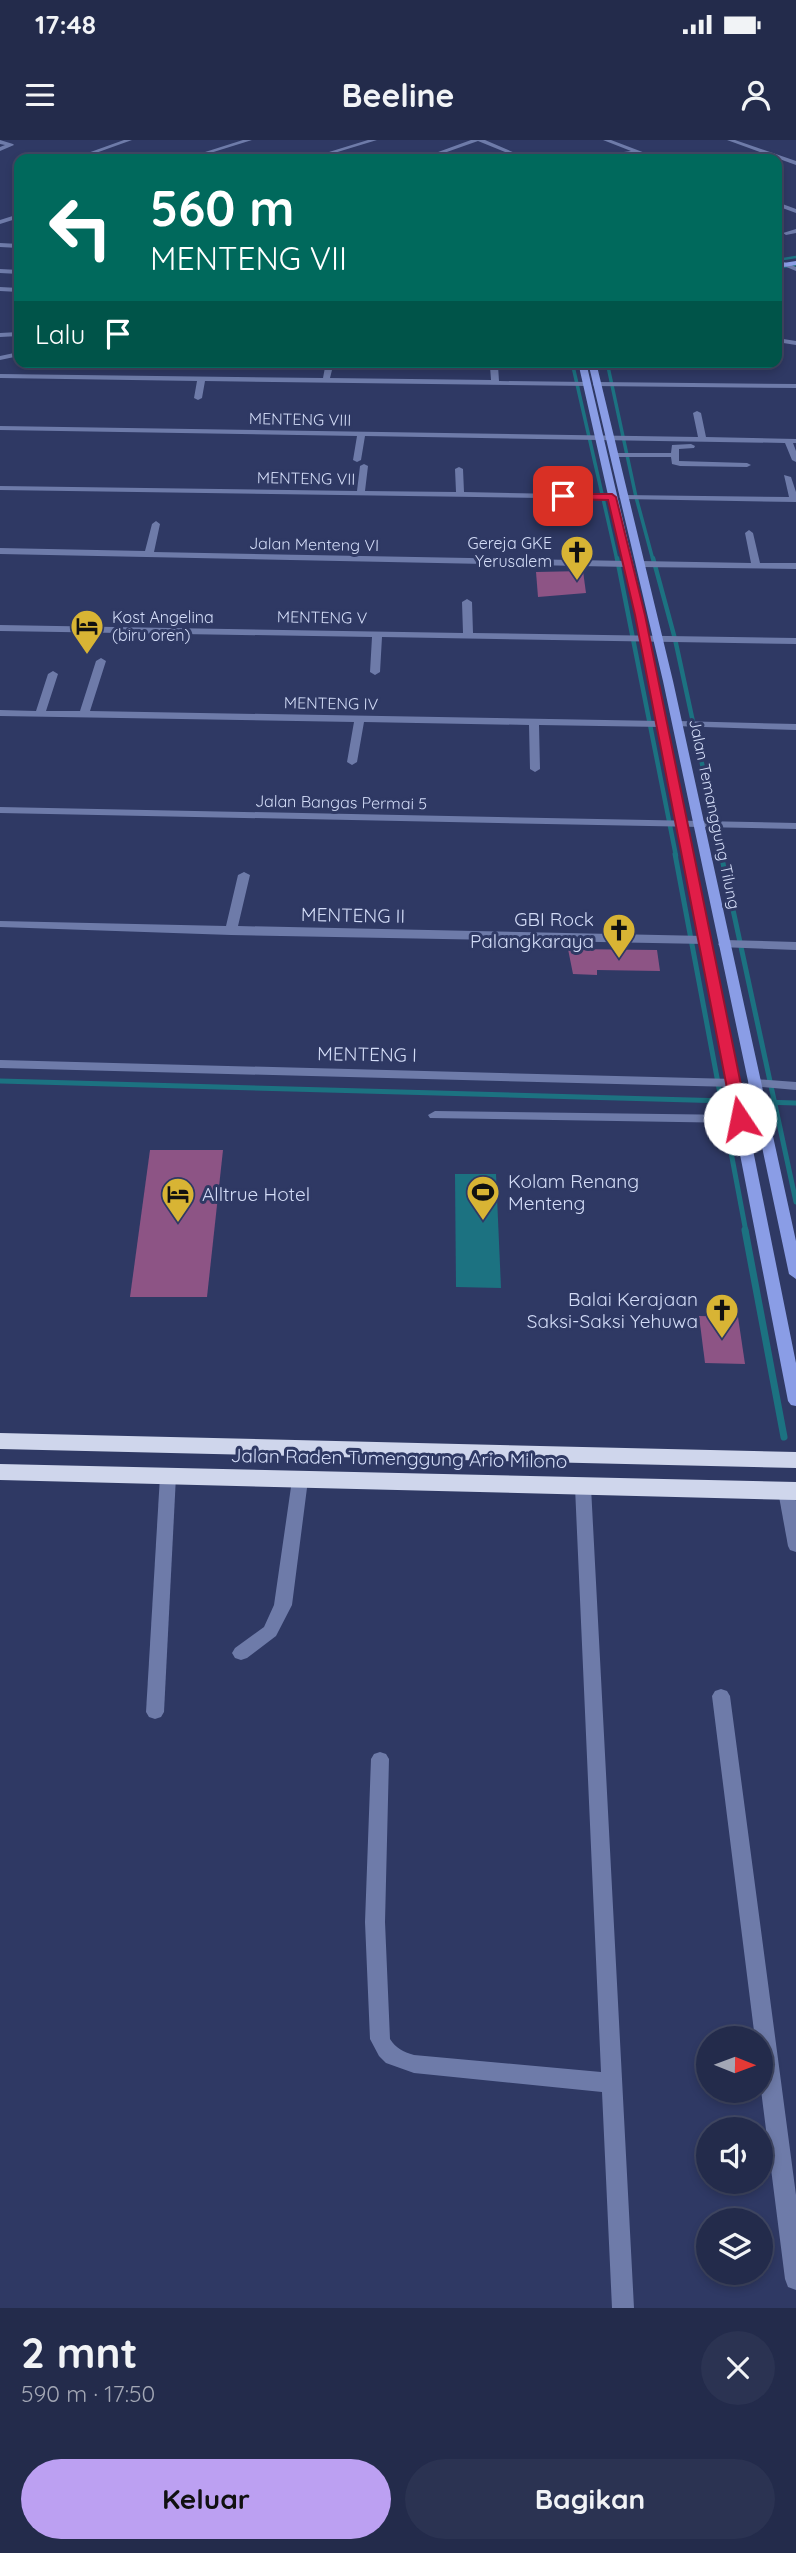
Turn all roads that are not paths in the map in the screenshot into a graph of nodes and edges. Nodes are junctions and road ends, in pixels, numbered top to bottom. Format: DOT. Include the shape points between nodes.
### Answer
graph roads {
  1 [pos="129,140"];
  2 [pos="249,140"];
  3 [pos="374,140"];
  4 [pos="478,140"];
  5 [pos="607,140"];
  6 [pos="730,140"];
  7 [pos="0,142"];
  8 [pos="0,149"];
  9 [pos="639,152"];
  10 [pos="88,154"];
  11 [pos="204,154"];
  12 [pos="326,154"];
  13 [pos="437,154"];
  14 [pos="513,154"];
  15 [pos="624,154"];
  16 [pos="644,154"];
  17 [pos="770,154"];
  18 [pos="796,231"];
  19 [pos="786,233"];
  20 [pos="329,368"];
  21 [pos="494,368"];
  22 [pos="585,368"];
  23 [pos="592,368"];
  24 [pos="0,376"];
  25 [pos="201,380"];
  26 [pos="326,382"];
  27 [pos="495,383"];
  28 [pos="592,384"];
  29 [pos="796,386"];
  30 [pos="198,398"];
  31 [pos="697,413"];
  32 [pos="0,428"];
  33 [pos="361,434"];
  34 [pos="605,438"];
  35 [pos="702,439"];
  36 [pos="738,440"];
  37 [pos="792,441"];
  38 [pos="614,455"];
  39 [pos="674,455"];
  40 [pos="796,460"];
  41 [pos="747,465"];
  42 [pos="459,468"];
  43 [pos="787,477"];
  44 [pos="0,488"];
  45 [pos="361,493"];
  46 [pos="460,495"];
  47 [pos="617,497"];
  48 [pos="795,499"];
  49 [pos="156,524"];
  50 [pos="749,533"];
  51 [pos="0,551"];
  52 [pos="149,553"];
  53 [pos="628,564"];
  54 [pos="640,564"];
  55 [pos="756,566"];
  56 [pos="796,566"];
  57 [pos="467,602"];
  58 [pos="0,628"];
  59 [pos="377,634"];
  60 [pos="468,635"];
  61 [pos="658,638"];
  62 [pos="645,639"];
  63 [pos="796,640"];
  64 [pos="100,661"];
  65 [pos="374,673"];
  66 [pos="53,674"];
  67 [pos="0,713"];
  68 [pos="40,713"];
  69 [pos="84,714"];
  70 [pos="359,720"];
  71 [pos="534,723"];
  72 [pos="661,724"];
  73 [pos="678,724"];
  74 [pos="796,727"];
  75 [pos="352,762"];
  76 [pos="535,769"];
  77 [pos="0,810"];
  78 [pos="681,824"];
  79 [pos="699,824"];
  80 [pos="796,826"];
  81 [pos="244,876"];
  82 [pos="0,924"];
  83 [pos="231,931"];
  84 [pos="705,940"];
  85 [pos="724,944"];
  86 [pos="796,946"];
  87 [pos="0,1064"];
  88 [pos="734,1086"];
  89 [pos="755,1086"];
  90 [pos="796,1086"];
  91 [pos="435,1115"];
  92 [pos="740,1117"];
  93 [pos="759,1206"];
  94 [pos="781,1206"];
  95 [pos="796,1274"];
  96 [pos="796,1401"];
  97 [pos="0,1441"];
  98 [pos="558,1455"];
  99 [pos="796,1460"];
  100 [pos="0,1472"];
  101 [pos="168,1476"];
  102 [pos="300,1480"];
  103 [pos="571,1486"];
  104 [pos="791,1491"];
  105 [pos="796,1546"];
  106 [pos="241,1653"];
  107 [pos="721,1696"];
  108 [pos="155,1712"];
  109 [pos="380,1759"];
  110 [pos="612,2083"];
  111 [pos="796,2279"];
  112 [pos="623,2308"];
  1 -- 10 [label="street"];
  2 -- 11 [label="street"];
  3 -- 12 [label="street"];
  4 -- 13 [label="street"];
  4 -- 14 [label="street"];
  5 -- 9 [label="street"];
  6 -- 17 [label="street"];
  7 -- 8 [label="street" via="11,145"];
  9 -- 15 [label="street"];
  9 -- 16 [label="street"];
  18 -- 19 [label="street"];
  20 -- 26 [label="street"];
  21 -- 27 [label="street"];
  22 -- 28 [label="street"];
  23 -- 28 [label="street, Jalan Temanggung Tilung"];
  24 -- 25 [label="street"];
  25 -- 26 [label="street"];
  25 -- 30 [label="street"];
  26 -- 27 [label="street"];
  27 -- 28 [label="street"];
  28 -- 29 [label="street"];
  28 -- 34 [label="street, Jalan Temanggung Tilung"];
  31 -- 35 [label="street"];
  32 -- 33 [label="street, MENTENG VIII"];
  33 -- 34 [label="street, MENTENG VIII"];
  33 -- 45 [label="street"];
  34 -- 35 [label="street, MENTENG VIII"];
  34 -- 38 [label="street, Jalan Temanggung Tilung"];
  34 -- 47 [label="street"];
  35 -- 36 [label="street, MENTENG VIII"];
  36 -- 37 [label="street"];
  36 -- 39 [label="street" via="737,446 677,446"];
  37 -- 40 [label="street"];
  38 -- 39 [label="street"];
  38 -- 47 [label="street, Jalan Temanggung Tilung"];
  39 -- 41 [label="street" via="678,464"];
  42 -- 46 [label="street"];
  43 -- 48 [label="street"];
  44 -- 45 [label="street, MENTENG VII"];
  45 -- 46 [label="street, MENTENG VII"];
  46 -- 47 [label="street, MENTENG VII"];
  47 -- 48 [label="street, MENTENG VII"];
  47 -- 53 [label="street"];
  47 -- 54 [label="street, Jalan Temanggung Tilung"];
  49 -- 52 [label="street"];
  50 -- 55 [label="street"];
  51 -- 52 [label="street, Jalan Menteng VI"];
  52 -- 53 [label="street, Jalan Menteng VI"];
  53 -- 62 [label="street"];
  54 -- 55 [label="street"];
  54 -- 61 [label="street, Jalan Temanggung Tilung"];
  55 -- 56 [label="street"];
  57 -- 60 [label="street"];
  58 -- 59 [label="street, MENTENG V"];
  59 -- 60 [label="street, MENTENG V"];
  59 -- 65 [label="street"];
  60 -- 62 [label="street, MENTENG V"];
  61 -- 62 [label="street, MENTENG V"];
  61 -- 63 [label="street, MENTENG V"];
  61 -- 73 [label="street, Jalan Temanggung Tilung"];
  62 -- 72 [label="street"];
  64 -- 69 [label="street"];
  66 -- 68 [label="street"];
  67 -- 68 [label="street, MENTENG IV"];
  68 -- 69 [label="street, MENTENG IV"];
  69 -- 70 [label="street, MENTENG IV"];
  70 -- 71 [label="street, MENTENG IV"];
  70 -- 75 [label="street"];
  71 -- 72 [label="street, MENTENG IV"];
  71 -- 76 [label="street"];
  72 -- 78 [label="street"];
  73 -- 74 [label="street"];
  73 -- 79 [label="street, Jalan Temanggung Tilung"];
  77 -- 78 [label="street, Jalan Bangas Permai 5"];
  78 -- 79 [label="street, Jalan Bangas Permai 5"];
  78 -- 84 [label="street"];
  79 -- 80 [label="street, Jalan Bangas Permai 5"];
  79 -- 85 [label="street, Jalan Temanggung Tilung"];
  81 -- 83 [label="street"];
  82 -- 83 [label="street, MENTENG II"];
  83 -- 84 [label="street, MENTENG II"];
  84 -- 88 [label="street"];
  85 -- 86 [label="street"];
  85 -- 89 [label="street, Jalan Temanggung Tilung"];
  87 -- 88 [label="street, MENTENG I"];
  88 -- 92 [label="street"];
  89 -- 90 [label="street"];
  89 -- 94 [label="street, Jalan Temanggung Tilung"];
  91 -- 92 [label="street"];
  92 -- 93 [label="street"];
  93 -- 94 [label="street"];
  93 -- 96 [label="street"];
  94 -- 95 [label="street, Jalan Temanggung Tilung"];
  97 -- 98 [label="highway, Jalan Raden Tumenggung Ario Milono"];
  98 -- 99 [label="highway, Jalan Raden Tumenggung Ario Milono"];
  98 -- 103 [label="highway"];
  100 -- 101 [label="highway, Jalan Raden Tumenggung Ario Milono"];
  101 -- 102 [label="highway, Jalan Raden Tumenggung Ario Milono"];
  101 -- 108 [label="street"];
  102 -- 103 [label="highway, Jalan Raden Tumenggung Ario Milono"];
  102 -- 106 [label="street" via="283,1605 270,1631"];
  103 -- 104 [label="highway, Jalan Raden Tumenggung Ario Milono"];
  103 -- 110 [label="street"];
  104 -- 105 [label="street"];
  107 -- 111 [label="street"];
  109 -- 110 [label="street" via="375,1922 380,2039 387,2054 414,2064"];
  110 -- 112 [label="street"];
}
